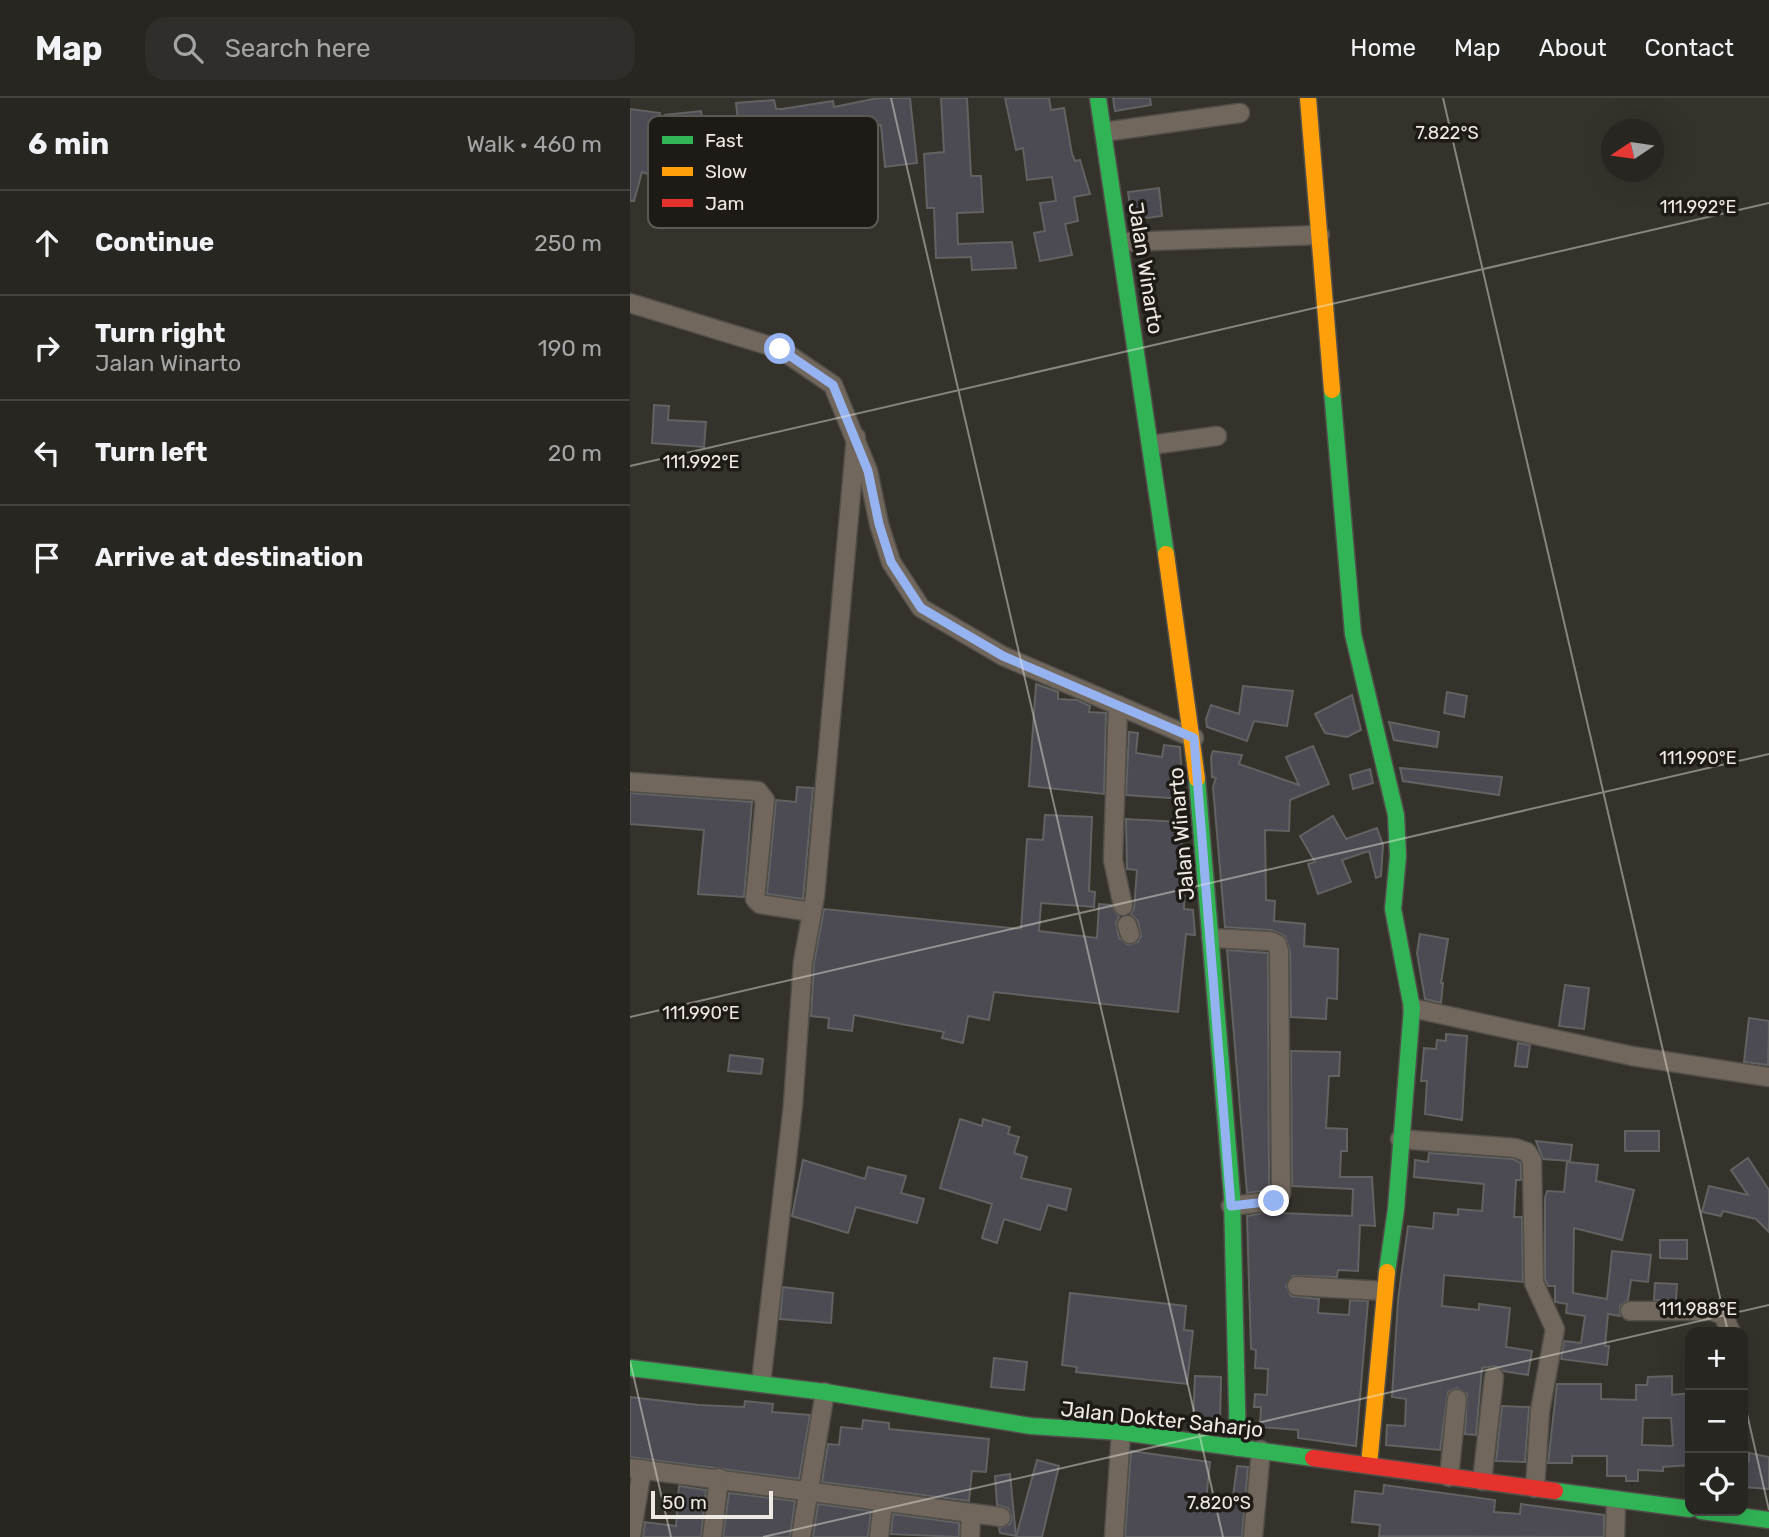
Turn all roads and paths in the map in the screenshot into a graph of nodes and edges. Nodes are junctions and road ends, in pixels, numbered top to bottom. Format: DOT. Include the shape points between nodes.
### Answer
graph roads {
  1 [pos="1098,98"];
  2 [pos="1308,98"];
  3 [pos="1240,113"];
  4 [pos="1104,132"];
  5 [pos="1321,234"];
  6 [pos="1121,242"];
  7 [pos="630,303"];
  8 [pos="856,436"];
  9 [pos="1217,436"];
  10 [pos="1151,445"];
  11 [pos="1118,705"];
  12 [pos="1194,738"];
  13 [pos="630,782"];
  14 [pos="1123,906"];
  15 [pos="812,912"];
  16 [pos="1211,938"];
  17 [pos="1412,1008"];
  18 [pos="1769,1077"];
  19 [pos="1400,1139"];
  20 [pos="1231,1206"];
  21 [pos="1297,1286"];
  22 [pos="1384,1291"];
  23 [pos="1630,1311"];
  24 [pos="1729,1327"];
  25 [pos="630,1368"];
  26 [pos="1494,1377"];
  27 [pos="761,1383"];
  28 [pos="825,1392"];
  29 [pos="1457,1399"];
  30 [pos="1121,1432"];
  31 [pos="1238,1448"];
  32 [pos="1261,1450"];
  33 [pos="1369,1465"];
  34 [pos="636,1468"];
  35 [pos="1449,1477"];
  36 [pos="719,1478"];
  37 [pos="1482,1481"];
  38 [pos="1535,1488"];
  39 [pos="806,1492"];
  40 [pos="1616,1500"];
  41 [pos="883,1503"];
  42 [pos="1685,1508"];
  43 [pos="971,1515"];
  44 [pos="1748,1516"];
  45 [pos="1001,1517"];
  46 [pos="1769,1520"];
  47 [pos="631,1537"];
  48 [pos="712,1537"];
  49 [pos="801,1537"];
  50 [pos="879,1537"];
  51 [pos="970,1537"];
  52 [pos="1114,1537"];
  53 [pos="1253,1537"];
  54 [pos="1615,1537"];
  1 -- 4 [label="main road, Jalan Winarto"];
  2 -- 5 [label="main road"];
  3 -- 4 [label="street"];
  4 -- 6 [label="main road, Jalan Winarto"];
  5 -- 6 [label="street"];
  5 -- 17 [label="main road" via="1353,635 1396,815 1393,909"];
  6 -- 10 [label="main road, Jalan Winarto"];
  7 -- 8 [label="street" via="780,349 833,385"];
  8 -- 11 [label="street" via="891,562 921,608 1003,656"];
  8 -- 15 [label="street"];
  9 -- 10 [label="street"];
  10 -- 12 [label="main road, Jalan Winarto"];
  11 -- 12 [label="street"];
  11 -- 14 [label="street" via="1113,860"];
  12 -- 16 [label="main road, Jalan Winarto"];
  13 -- 15 [label="street" via="758,791 765,800 755,899 760,904"];
  15 -- 27 [label="street" via="803,961 793,1105"];
  16 -- 20 [label="main road, Jalan Winarto"];
  16 -- 20 [label="street" via="1270,941 1279,951 1281,1194 1274,1201"];
  17 -- 18 [label="street" via="1632,1056"];
  17 -- 19 [label="main road"];
  19 -- 22 [label="main road"];
  19 -- 38 [label="street" via="1515,1148 1527,1152 1532,1160 1534,1283 1555,1329 1540,1411"];
  20 -- 31 [label="main road, Jalan Winarto"];
  21 -- 22 [label="street"];
  22 -- 33 [label="main road"];
  23 -- 24 [label="street" via="1712,1311 1724,1315"];
  25 -- 27 [label="main road, Jalan Dokter Saharjo"];
  26 -- 37 [label="street"];
  27 -- 28 [label="main road, Jalan Dokter Saharjo"];
  28 -- 30 [label="main road, Jalan Dokter Saharjo" via="1031,1426"];
  28 -- 39 [label="street"];
  29 -- 35 [label="street"];
  30 -- 31 [label="main road, Jalan Dokter Saharjo"];
  30 -- 52 [label="street"];
  31 -- 32 [label="main road, Jalan Dokter Saharjo"];
  32 -- 33 [label="main road, Jalan Dokter Saharjo"];
  32 -- 53 [label="street"];
  33 -- 35 [label="main road, Jalan Dokter Saharjo"];
  34 -- 36 [label="street"];
  34 -- 47 [label="street"];
  35 -- 37 [label="main road, Jalan Dokter Saharjo"];
  36 -- 39 [label="street"];
  36 -- 48 [label="street"];
  37 -- 38 [label="main road, Jalan Dokter Saharjo"];
  38 -- 40 [label="main road, Jalan Dokter Saharjo"];
  39 -- 41 [label="street"];
  39 -- 49 [label="street"];
  40 -- 42 [label="main road, Jalan Dokter Saharjo"];
  40 -- 54 [label="street"];
  41 -- 43 [label="street"];
  41 -- 50 [label="street"];
  43 -- 45 [label="street"];
  43 -- 51 [label="street"];
  44 -- 46 [label="main road"];
}
